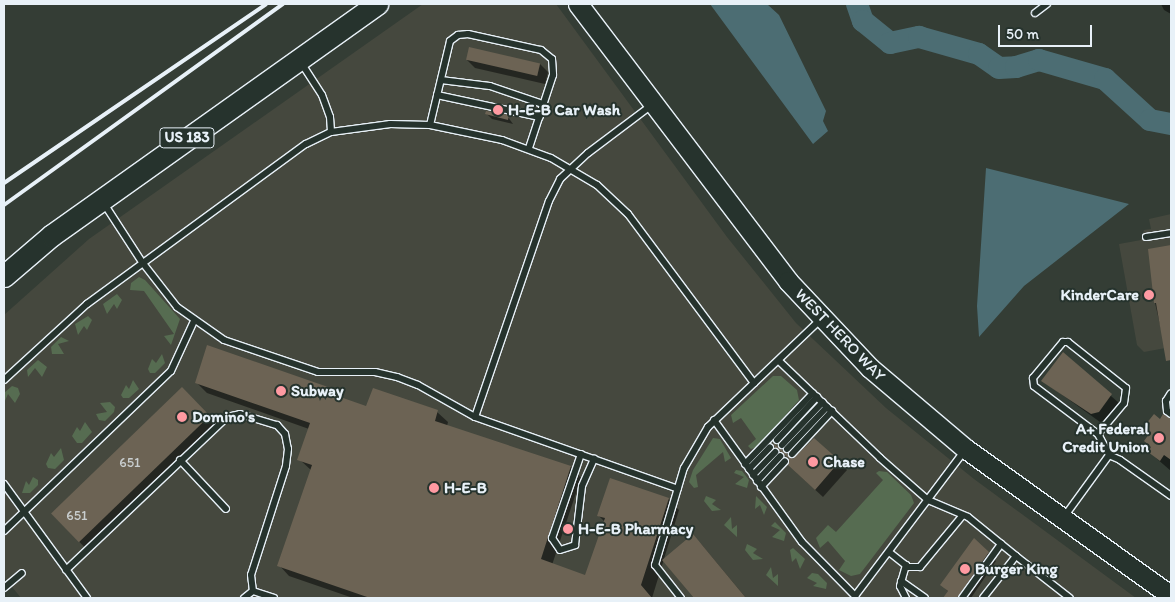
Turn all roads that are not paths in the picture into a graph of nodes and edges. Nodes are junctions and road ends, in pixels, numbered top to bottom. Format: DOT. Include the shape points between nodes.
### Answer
graph roads {
  1 [pos="377,4"];
  2 [pos="578,4"];
  3 [pos="1047,4"];
  4 [pos="1035,13"];
  5 [pos="299,59"];
  6 [pos="441,80"];
  7 [pos="437,95"];
  8 [pos="543,104"];
  9 [pos="653,105"];
  10 [pos="540,117"];
  11 [pos="430,125"];
  12 [pos="331,132"];
  13 [pos="529,148"];
  14 [pos="571,168"];
  15 [pos="101,200"];
  16 [pos="1171,233"];
  17 [pos="1146,237"];
  18 [pos="142,262"];
  19 [pos="4,276"];
  20 [pos="821,319"];
  21 [pos="194,321"];
  22 [pos="779,361"];
  23 [pos="4,380"];
  24 [pos="754,383"];
  25 [pos="815,395"];
  26 [pos="1170,399"];
  27 [pos="827,407"];
  28 [pos="1171,414"];
  29 [pos="475,417"];
  30 [pos="714,420"];
  31 [pos="1098,434"];
  32 [pos="784,447"];
  33 [pos="966,449"];
  34 [pos="581,454"];
  35 [pos="1109,455"];
  36 [pos="594,459"];
  37 [pos="180,460"];
  38 [pos="753,475"];
  39 [pos="4,484"];
  40 [pos="678,489"];
  41 [pos="1171,496"];
  42 [pos="928,500"];
  43 [pos="226,509"];
  44 [pos="24,512"];
  45 [pos="963,515"];
  46 [pos="1062,519"];
  47 [pos="4,531"];
  48 [pos="1001,544"];
  49 [pos="889,552"];
  50 [pos="1016,556"];
  51 [pos="906,565"];
  52 [pos="66,570"];
  53 [pos="22,573"];
  54 [pos="901,581"];
  55 [pos="4,588"];
  56 [pos="253,591"];
  57 [pos="1171,596"];
  58 [pos="87,598"];
  59 [pos="244,598"];
  60 [pos="274,598"];
  61 [pos="681,598"];
  62 [pos="855,598"];
  63 [pos="906,598"];
  64 [pos="925,598"];
  65 [pos="962,598"];
  66 [pos="983,598"];
  67 [pos="1070,598"];
  1 -- 5 [label="main road, US 183"];
  2 -- 9 [label="main road, WEST HERO WAY"];
  3 -- 4 [label="lane"];
  5 -- 12 [label="lane" via="322,95 330,117"];
  5 -- 15 [label="main road, US 183"];
  6 -- 7 [label="lane"];
  6 -- 8 [label="lane" via="490,86"];
  6 -- 8 [label="lane" via="450,42 458,35 468,34 541,50 552,59 553,75"];
  7 -- 10 [label="lane"];
  7 -- 11 [label="lane"];
  8 -- 10 [label="lane"];
  9 -- 14 [label="lane"];
  9 -- 20 [label="main road, WEST HERO WAY" via="735,214"];
  10 -- 13 [label="lane"];
  11 -- 12 [label="lane" via="390,124"];
  11 -- 13 [label="lane" via="482,134"];
  12 -- 18 [label="lane" via="306,144"];
  13 -- 14 [label="lane"];
  14 -- 24 [label="lane" via="628,214"];
  14 -- 29 [label="lane" via="549,201"];
  15 -- 18 [label="lane"];
  15 -- 19 [label="main road, US 183"];
  16 -- 17 [label="lane"];
  18 -- 21 [label="lane" via="177,307"];
  18 -- 23 [label="lane" via="63,323"];
  20 -- 22 [label="lane"];
  20 -- 33 [label="main road, WEST HERO WAY" via="870,368"];
  21 -- 29 [label="lane" via="224,340 310,370 375,372 397,377"];
  21 -- 44 [label="lane" via="171,371"];
  22 -- 24 [label="lane"];
  22 -- 25 [label="lane"];
  24 -- 30 [label="lane"];
  25 -- 27 [label="lane"];
  25 -- 32 [label="lane"];
  25 -- 38 [label="lane"];
  26 -- 28 [label="lane" via="1167,411"];
  27 -- 32 [label="lane"];
  27 -- 32 [label="lane"];
  27 -- 42 [label="lane"];
  29 -- 34 [label="lane"];
  30 -- 38 [label="lane"];
  30 -- 40 [label="lane" via="688,460"];
  31 -- 31 [label="lane" via="1032,382 1062,342 1068,342 1126,388 1124,404"];
  31 -- 35 [label="lane"];
  33 -- 42 [label="lane"];
  33 -- 46 [label="main road, WEST HERO WAY"];
  34 -- 36 [label="lane"];
  34 -- 36 [label="lane" via="552,538 560,550 568,550 575,545 582,486"];
  35 -- 41 [label="lane"];
  35 -- 46 [label="lane"];
  36 -- 40 [label="lane"];
  37 -- 43 [label="lane"];
  37 -- 52 [label="lane"];
  37 -- 56 [label="lane" via="227,417 240,414 265,420 278,425 285,434 288,449 286,466 251,575"];
  38 -- 38 [label="lane" via="778,454"];
  38 -- 62 [label="lane" via="802,542"];
  39 -- 44 [label="lane"];
  40 -- 61 [label="lane" via="655,565"];
  42 -- 45 [label="lane"];
  42 -- 49 [label="lane"];
  44 -- 47 [label="lane"];
  44 -- 52 [label="lane"];
  45 -- 48 [label="lane"];
  45 -- 51 [label="lane" via="925,563 914,568"];
  46 -- 57 [label="main road, WEST HERO WAY"];
  48 -- 50 [label="lane"];
  48 -- 65 [label="lane"];
  49 -- 51 [label="lane"];
  49 -- 62 [label="lane"];
  50 -- 66 [label="lane"];
  50 -- 67 [label="lane"];
  51 -- 54 [label="lane"];
  52 -- 58 [label="lane"];
  53 -- 55 [label="lane"];
  54 -- 63 [label="lane" via="901,592"];
  54 -- 64 [label="lane"];
  56 -- 59 [label="lane"];
  56 -- 60 [label="lane"];
}
